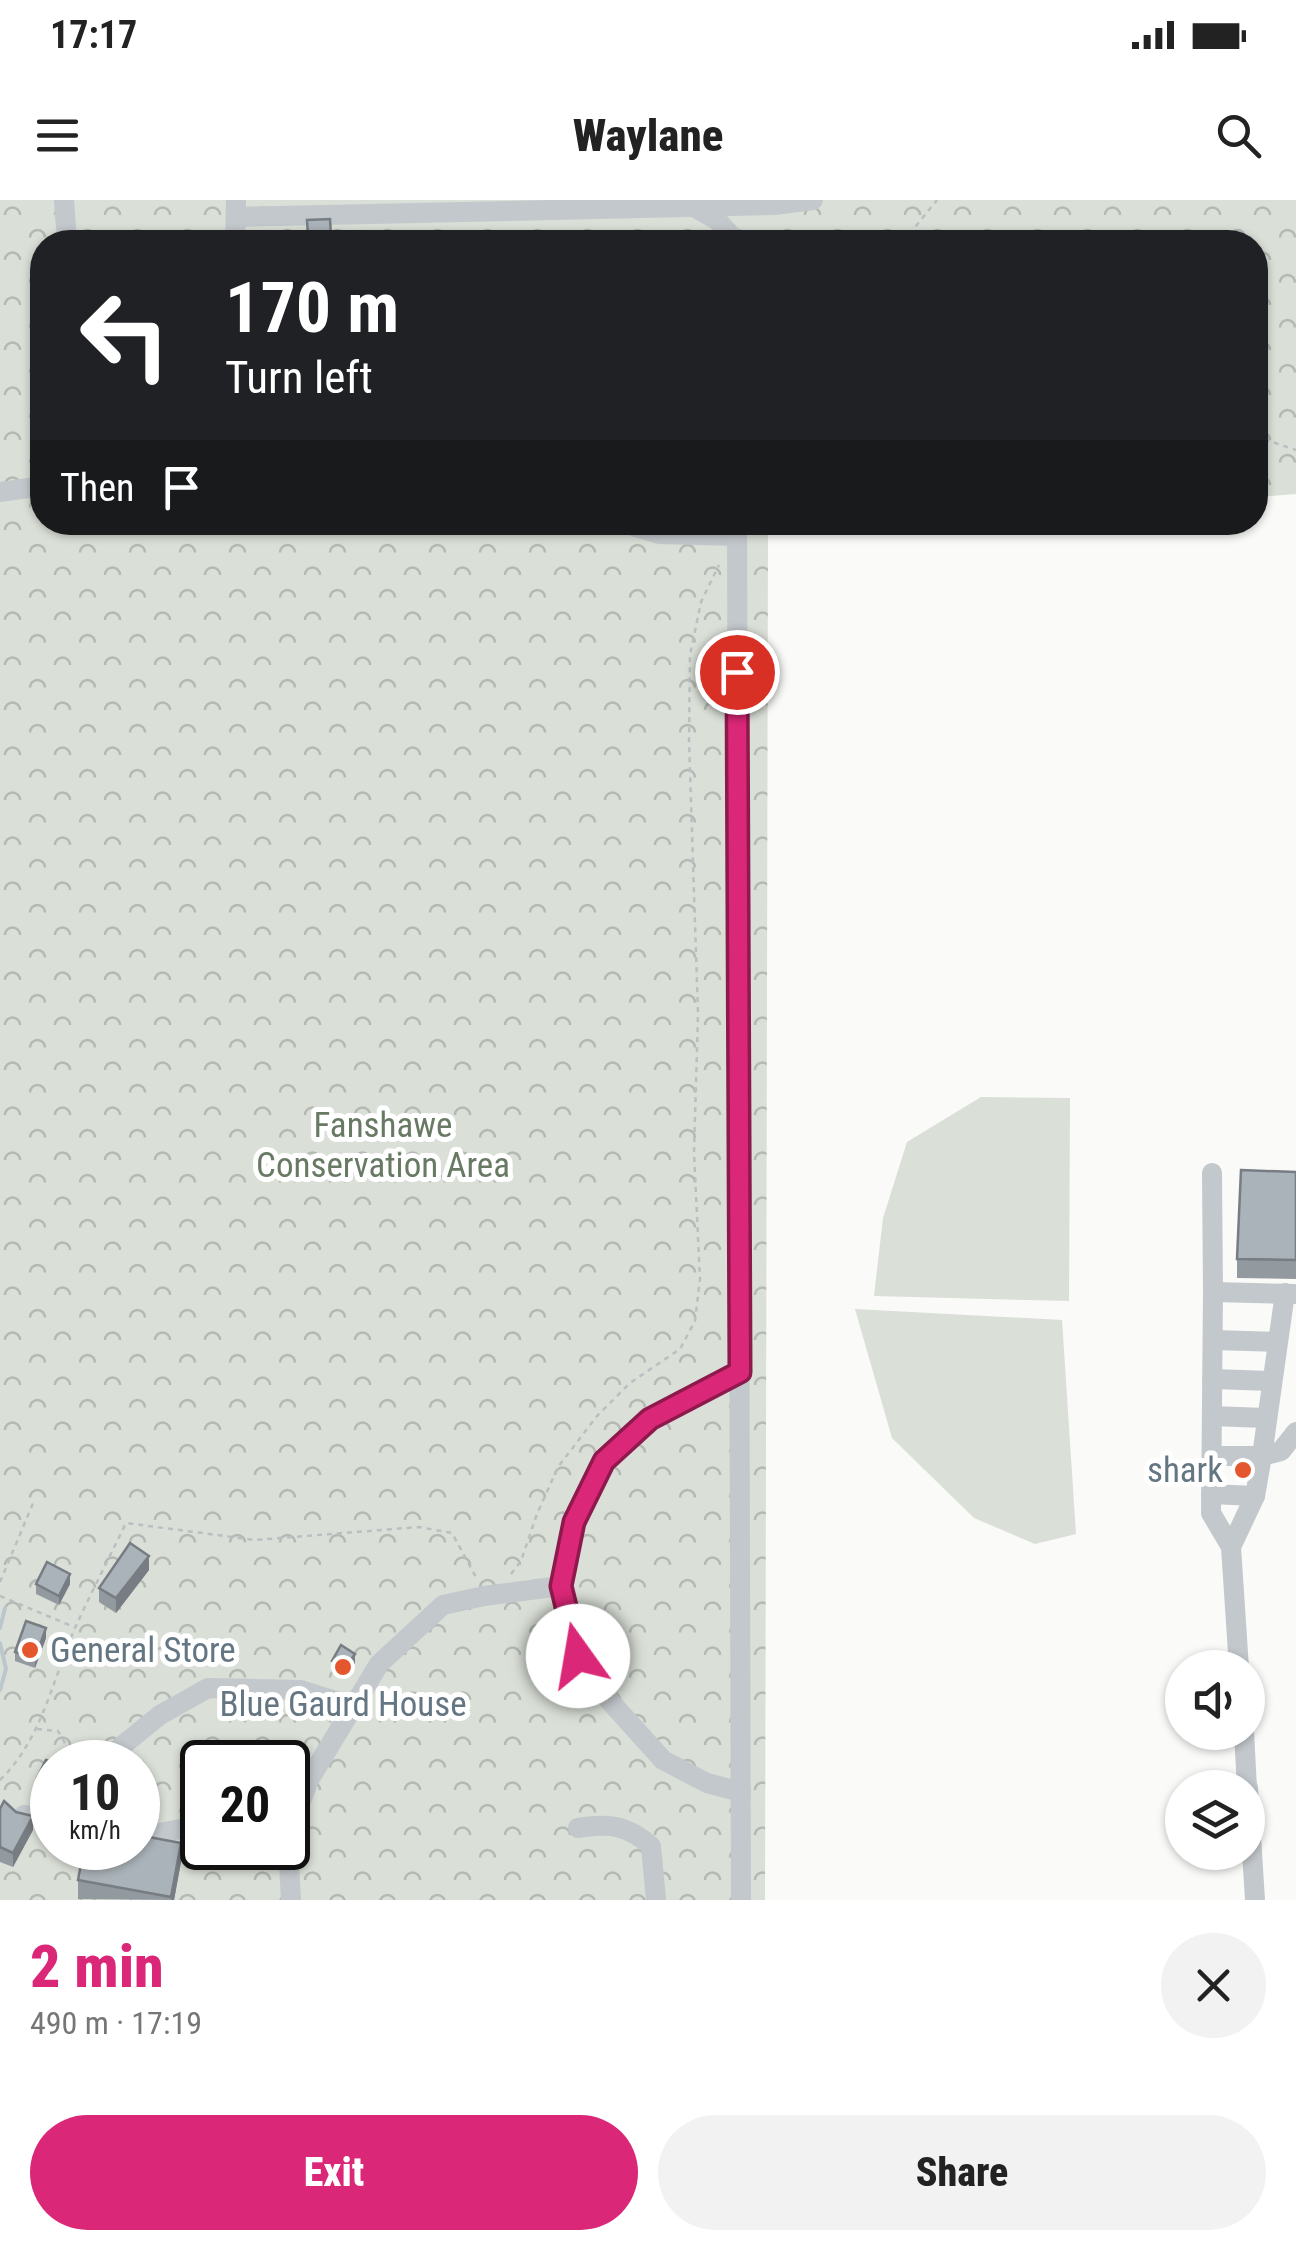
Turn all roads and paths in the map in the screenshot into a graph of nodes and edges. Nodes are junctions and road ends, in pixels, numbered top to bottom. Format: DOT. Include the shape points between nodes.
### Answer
graph roads {
  1 [pos="64,200"];
  2 [pos="814,200"];
  3 [pos="937,200"];
  4 [pos="489,205"];
  5 [pos="690,206"];
  6 [pos="236,209"];
  7 [pos="65,230"];
  8 [pos="726,230"];
  9 [pos="913,230"];
  10 [pos="1268,440"];
  11 [pos="1296,450"];
  12 [pos="30,488"];
  13 [pos="0,492"];
  14 [pos="737,535"];
  15 [pos="720,562"];
  16 [pos="1212,1174"];
  17 [pos="1213,1292"];
  18 [pos="1290,1294"];
  19 [pos="1213,1340"];
  20 [pos="1277,1342"];
  21 [pos="740,1372"];
  22 [pos="1212,1380"];
  23 [pos="1271,1382"];
  24 [pos="1212,1416"];
  25 [pos="1265,1418"];
  26 [pos="1296,1432"];
  27 [pos="1212,1456"];
  28 [pos="1262,1456"];
  29 [pos="1211,1494"];
  30 [pos="1256,1496"];
  31 [pos="34,1501"];
  32 [pos="1231,1546"];
  33 [pos="510,1575"];
  34 [pos="0,1582"];
  35 [pos="561,1586"];
  36 [pos="0,1596"];
  37 [pos="484,1596"];
  38 [pos="76,1628"];
  39 [pos="1238,1650"];
  40 [pos="352,1706"];
  41 [pos="35,1729"];
  42 [pos="63,1740"];
  43 [pos="130,1740"];
  44 [pos="310,1778"];
  45 [pos="0,1780"];
  46 [pos="741,1792"];
  47 [pos="24,1815"];
  48 [pos="30,1816"];
  49 [pos="578,1828"];
  50 [pos="290,1870"];
  51 [pos="1253,1870"];
  52 [pos="292,1900"];
  53 [pos="656,1900"];
  54 [pos="741,1900"];
  55 [pos="1255,1900"];
  1 -- 7 [label="street"];
  2 -- 5 [label="street"];
  3 -- 9 [label="path"];
  4 -- 5 [label="street"];
  4 -- 6 [label="street"];
  5 -- 8 [label="street"];
  10 -- 11 [label="path"];
  12 -- 13 [label="street"];
  14 -- 21 [label="street"];
  15 -- 33 [label="path" via="701,602 690,654 700,1279 695,1321 680,1348 597,1416 558,1468"];
  16 -- 17 [label="street"];
  17 -- 18 [label="street"];
  17 -- 19 [label="street"];
  18 -- 20 [label="street"];
  19 -- 20 [label="street"];
  19 -- 22 [label="street"];
  20 -- 23 [label="street"];
  21 -- 35 [label="street" via="650,1419 604,1461 574,1522"];
  21 -- 46 [label="street"];
  22 -- 23 [label="street"];
  22 -- 24 [label="street"];
  23 -- 25 [label="street"];
  24 -- 25 [label="street"];
  24 -- 27 [label="street"];
  25 -- 28 [label="street"];
  26 -- 28 [label="street" via="1281,1452"];
  27 -- 28 [label="street"];
  27 -- 29 [label="street"];
  28 -- 30 [label="street"];
  29 -- 30 [label="street"];
  29 -- 32 [label="street" via="1211,1512"];
  30 -- 32 [label="street"];
  31 -- 34 [label="path"];
  32 -- 39 [label="street"];
  35 -- 37 [label="street"];
  35 -- 46 [label="street" via="578,1656 608,1698 663,1760"];
  36 -- 38 [label="path"];
  37 -- 38 [label="path" via="452,1533 419,1528 255,1540 126,1524"];
  37 -- 40 [label="street" via="443,1605 378,1664"];
  38 -- 41 [label="path"];
  40 -- 43 [label="street" via="301,1690 208,1688"];
  40 -- 44 [label="street"];
  41 -- 42 [label="path" via="58,1731"];
  41 -- 45 [label="path"];
  46 -- 54 [label="street"];
  47 -- 48 [label="street"];
  49 -- 53 [label="street" via="609,1823 651,1846"];
  50 -- 52 [label="street"];
  51 -- 55 [label="street"];
}
